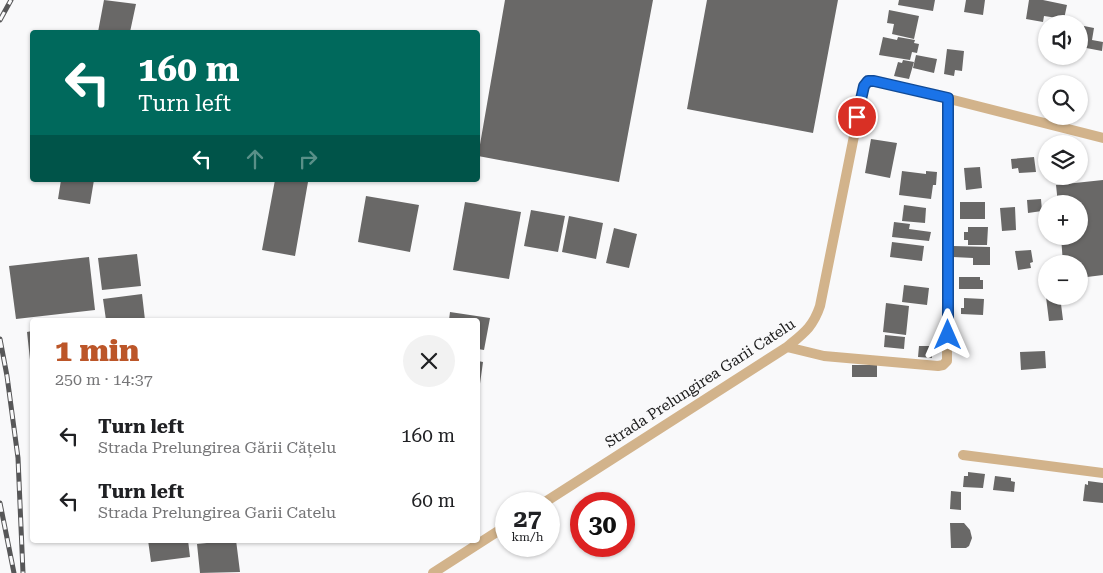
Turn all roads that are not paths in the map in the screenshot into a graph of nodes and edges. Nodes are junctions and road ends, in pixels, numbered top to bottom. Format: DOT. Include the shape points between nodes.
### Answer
graph roads {
  1 [pos="948,98"];
  2 [pos="1103,138"];
  3 [pos="787,347"];
  4 [pos="963,455"];
  5 [pos="1103,473"];
  6 [pos="560,492"];
  7 [pos="495,533"];
  8 [pos="480,543"];
  9 [pos="480,543"];
  10 [pos="433,573"];
  1 -- 2 [label="street"];
  1 -- 3 [label="street, Strada Prelungirea Garii Catelu" via="874,81 868,81 864,86 820,306 809,329"];
  1 -- 3 [label="street" via="947,361 938,366 824,356"];
  3 -- 6 [label="street, Strada Prelungirea Garii Catelu"];
  4 -- 5 [label="street"];
  7 -- 9 [label="street"];
  8 -- 10 [label="street"];
}
